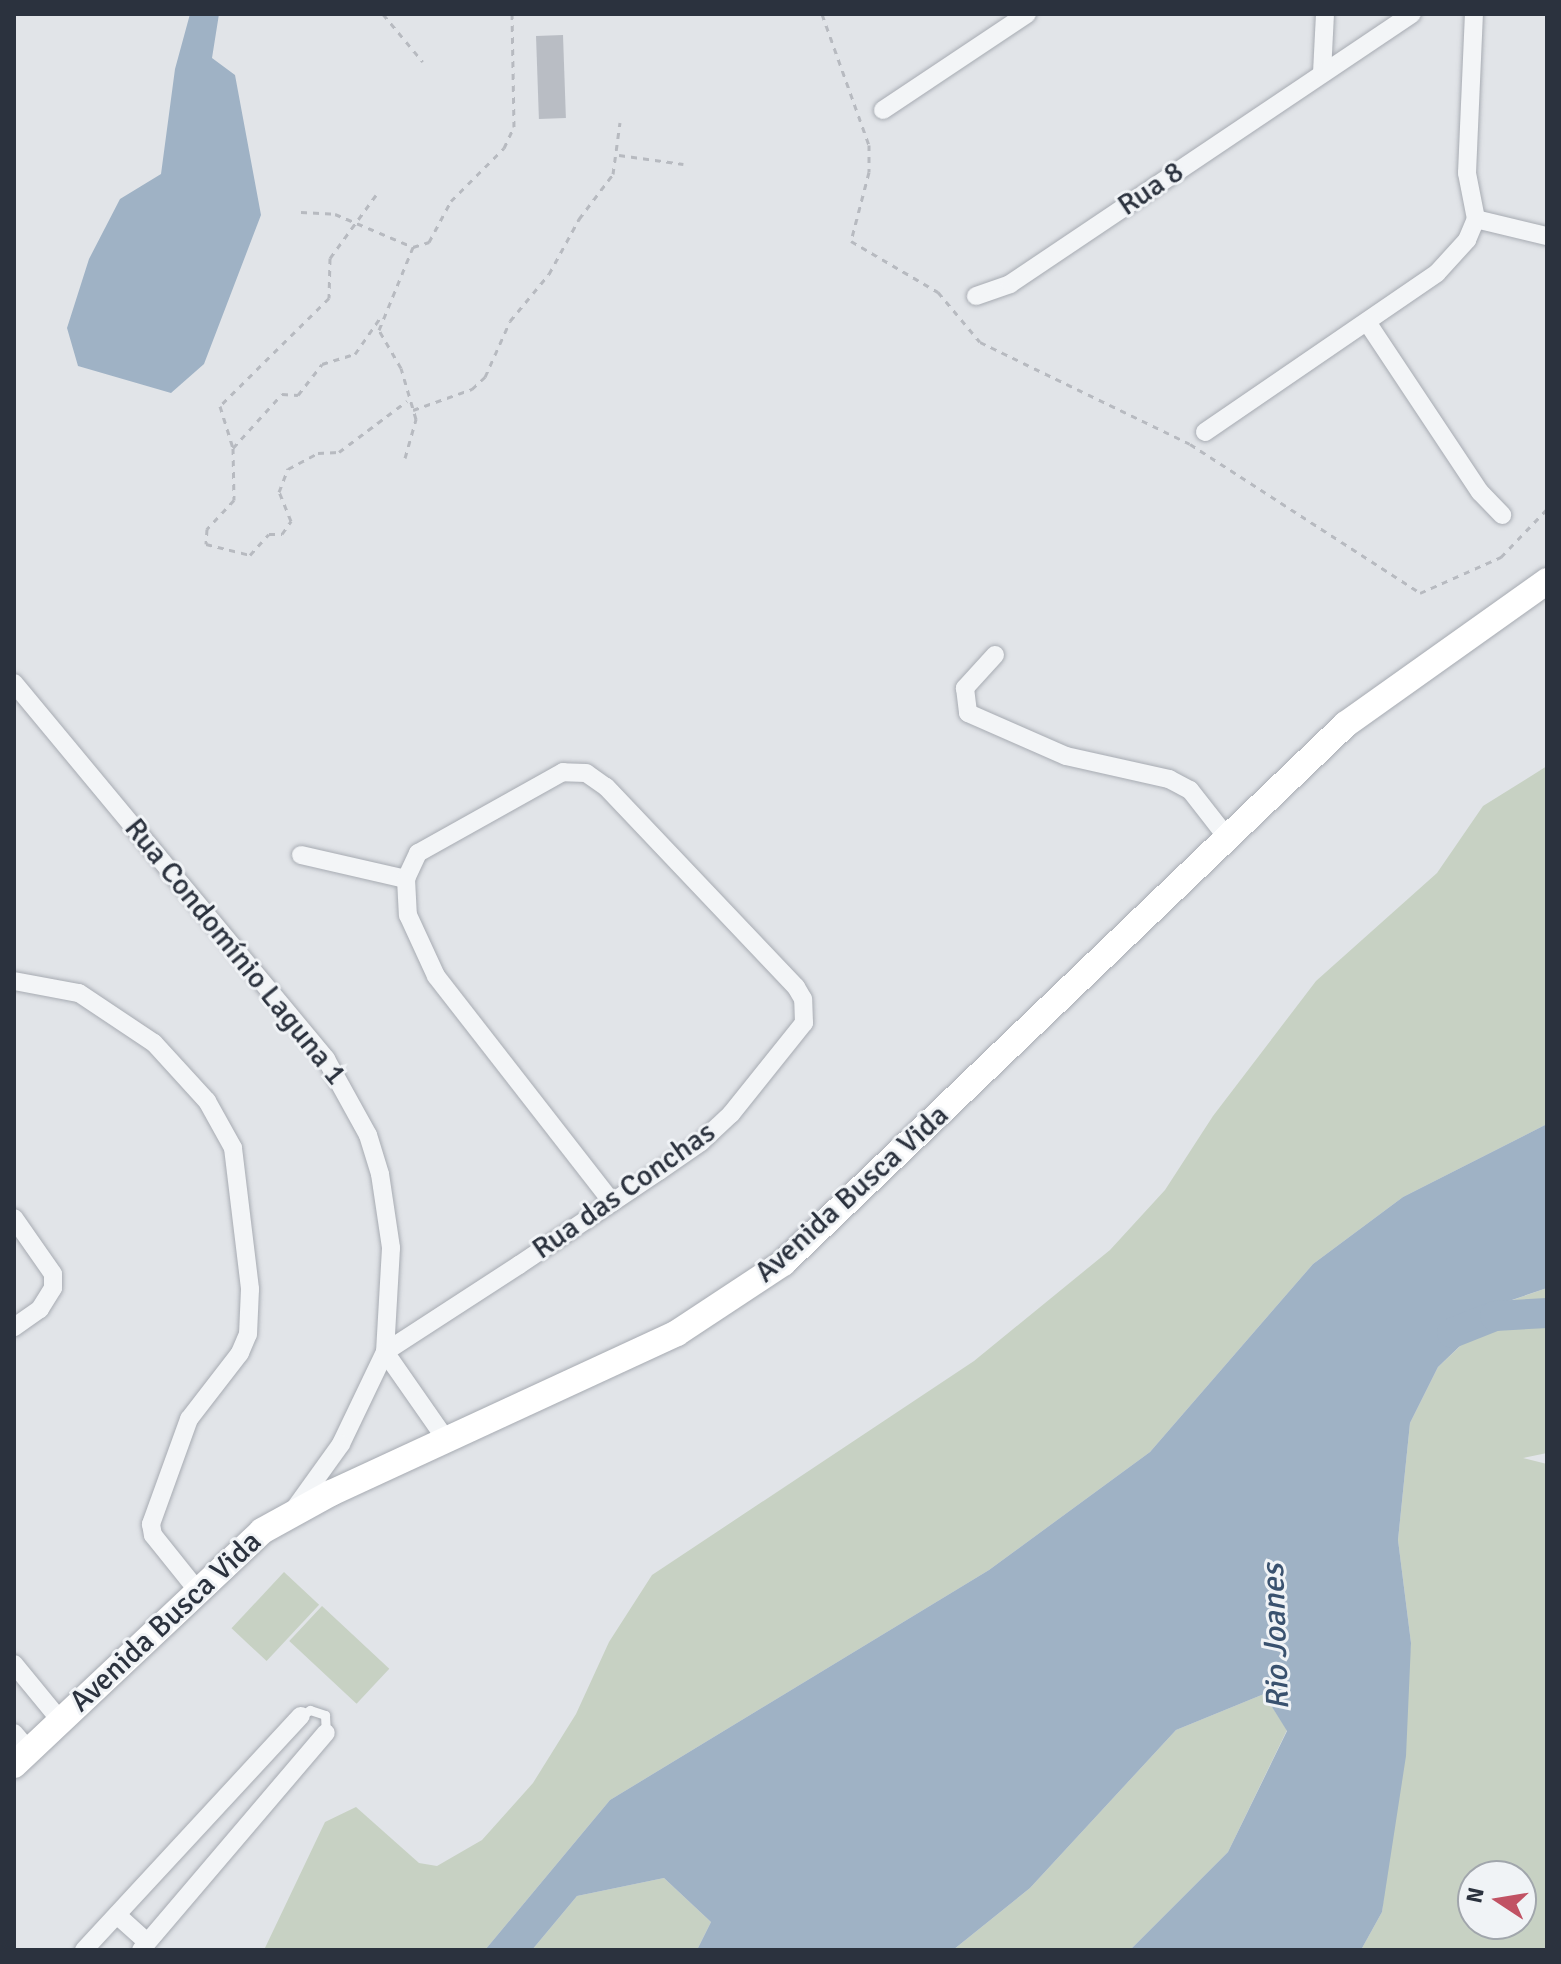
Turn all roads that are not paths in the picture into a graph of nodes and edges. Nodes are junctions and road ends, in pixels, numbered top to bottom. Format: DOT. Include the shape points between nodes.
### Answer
graph roads {
  1 [pos="1027,14"];
  2 [pos="1325,14"];
  3 [pos="1412,14"];
  4 [pos="1474,14"];
  5 [pos="1322,73"];
  6 [pos="883,110"];
  7 [pos="1476,219"];
  8 [pos="1547,236"];
  9 [pos="976,296"];
  10 [pos="1367,322"];
  11 [pos="1205,432"];
  12 [pos="1502,515"];
  13 [pos="1547,581"];
  14 [pos="995,655"];
  15 [pos="14,683"];
  16 [pos="1229,840"];
  17 [pos="301,855"];
  18 [pos="406,879"];
  19 [pos="14,981"];
  20 [pos="612,1202"];
  21 [pos="14,1218"];
  22 [pos="14,1327"];
  23 [pos="385,1352"];
  24 [pos="447,1441"];
  25 [pos="290,1514"];
  26 [pos="197,1590"];
  27 [pos="14,1664"];
  28 [pos="301,1716"];
  29 [pos="60,1720"];
  30 [pos="326,1733"];
  31 [pos="19,1750"];
  32 [pos="117,1915"];
  33 [pos="143,1945"];
  34 [pos="84,1950"];
  1 -- 6 [label="street"];
  2 -- 5 [label="street"];
  3 -- 5 [label="street, Rua 8"];
  4 -- 7 [label="street" via="1467,173"];
  5 -- 9 [label="street, Rua 8" via="1010,284"];
  7 -- 8 [label="street"];
  7 -- 10 [label="street" via="1456,257"];
  10 -- 11 [label="street"];
  10 -- 12 [label="street" via="1480,492"];
  13 -- 16 [label="street, Avenida Busca Vida" via="1378,699"];
  14 -- 16 [label="street" via="965,688 968,713 1066,756 1169,779 1190,790"];
  15 -- 23 [label="street, Rua Condomínio Laguna 1" via="288,1010 350,1097 372,1148 388,1213"];
  16 -- 24 [label="street, Avenida Busca Vida" via="783,1263 677,1333"];
  17 -- 18 [label="street"];
  18 -- 20 [label="street" via="413,931 436,976"];
  18 -- 20 [label="street, Rua das Conchas" via="428,844 548,778 586,773 606,787 796,987 803,999 804,1023 778,1060 701,1142"];
  19 -- 26 [label="street" via="79,993 154,1043 207,1101 233,1148 250,1289 248,1334 240,1353 189,1419 151,1524 153,1535"];
  20 -- 23 [label="street, Rua das Conchas"];
  21 -- 22 [label="street" via="45,1261 53,1288 40,1309"];
  23 -- 24 [label="street"];
  23 -- 25 [label="street, Rua Condomínio Laguna 1" via="341,1444"];
  24 -- 25 [label="street, Avenida Busca Vida"];
  25 -- 26 [label="street, Avenida Busca Vida" via="262,1531"];
  26 -- 29 [label="street, Avenida Busca Vida"];
  27 -- 29 [label="street"];
  28 -- 30 [label="lane" via="310,1710 325,1715"];
  28 -- 32 [label="street"];
  29 -- 31 [label="street, Avenida Busca Vida"];
  30 -- 33 [label="street"];
  32 -- 33 [label="street"];
  32 -- 34 [label="street"];
}
